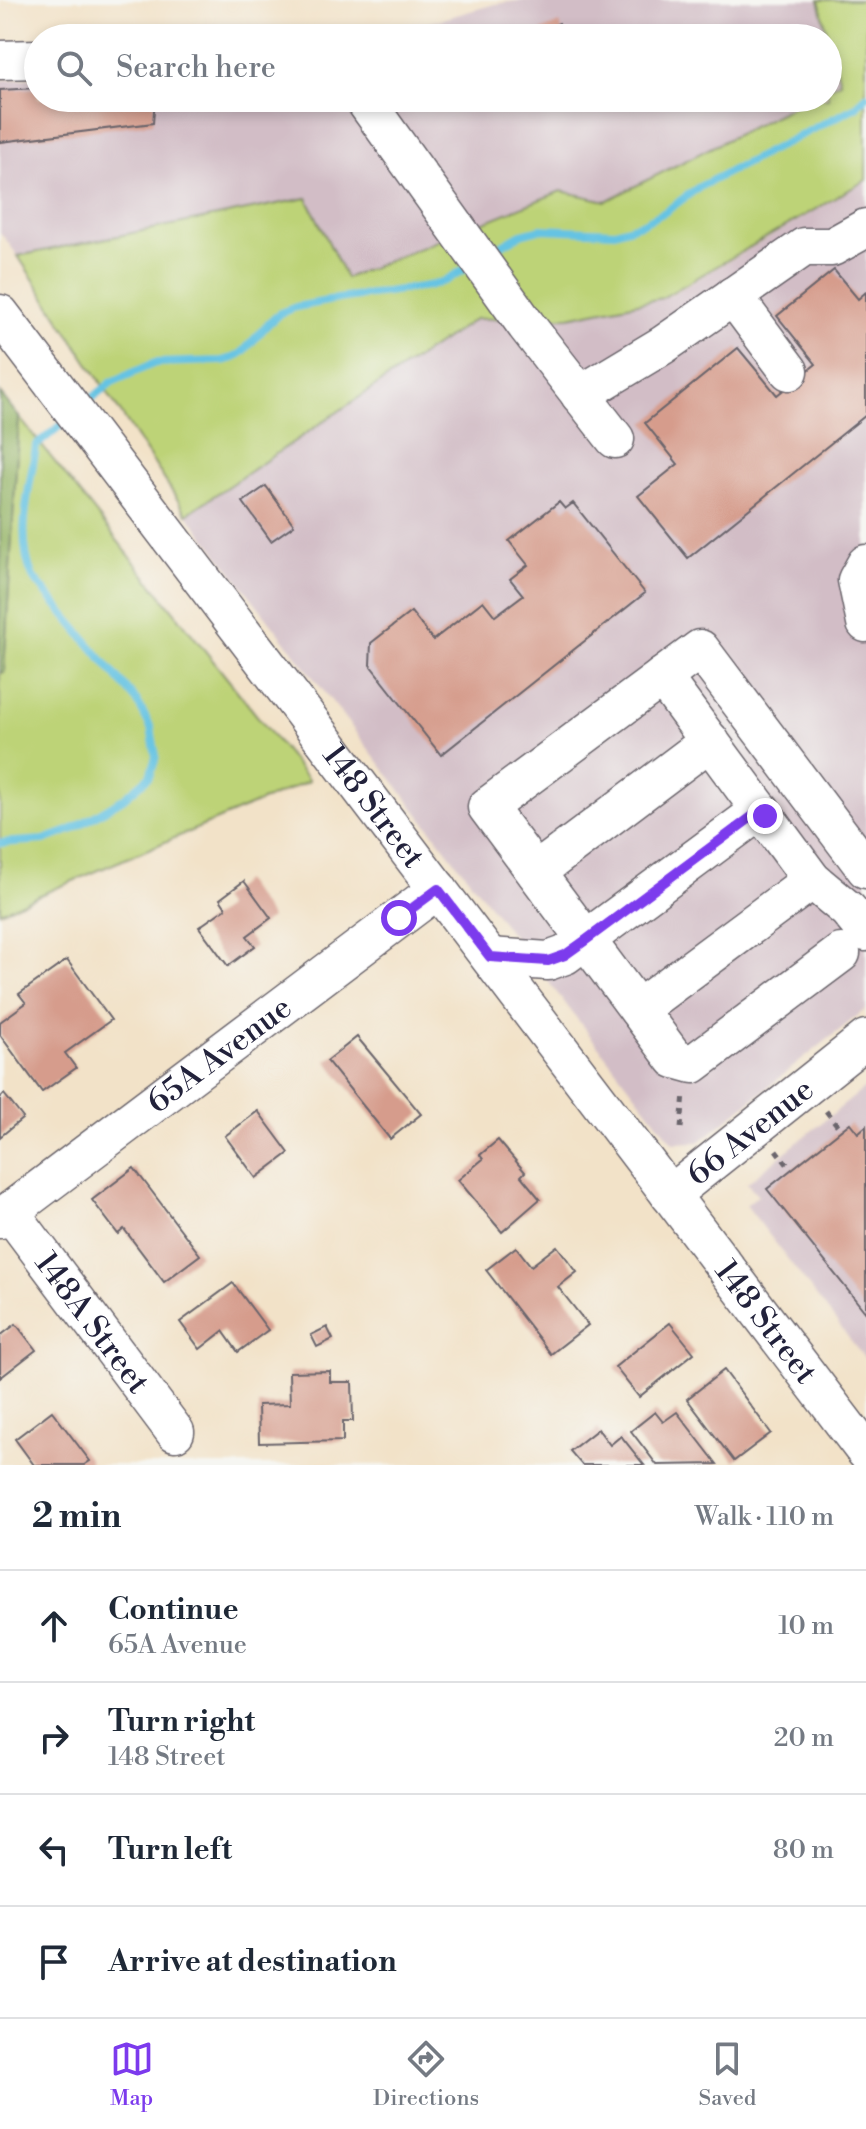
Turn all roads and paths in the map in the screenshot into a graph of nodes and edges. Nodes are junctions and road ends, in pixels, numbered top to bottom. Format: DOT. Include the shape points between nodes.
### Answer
graph roads {
  1 [pos="24,59"];
  2 [pos="0,60"];
  3 [pos="373,112"];
  4 [pos="866,228"];
  5 [pos="733,296"];
  6 [pos="0,314"];
  7 [pos="789,371"];
  8 [pos="580,395"];
  9 [pos="615,439"];
  10 [pos="866,564"];
  11 [pos="866,623"];
  12 [pos="662,677"];
  13 [pos="710,741"];
  14 [pos="805,787"];
  15 [pos="763,813"];
  16 [pos="866,869"];
  17 [pos="536,872"];
  18 [pos="812,880"];
  19 [pos="438,889"];
  20 [pos="586,940"];
  21 [pos="853,943"];
  22 [pos="490,957"];
  23 [pos="638,1009"];
  24 [pos="866,1039"];
  25 [pos="826,1111"];
  26 [pos="841,1130"];
  27 [pos="776,1150"];
  28 [pos="791,1169"];
  29 [pos="670,1195"];
  30 [pos="5,1216"];
  31 [pos="175,1432"];
  32 [pos="866,1452"];
  1 -- 2 [label="street"];
  3 -- 8 [label="street"];
  4 -- 5 [label="street" via="832,247 804,247"];
  5 -- 7 [label="street"];
  5 -- 8 [label="street"];
  6 -- 19 [label="street, 148 Street"];
  8 -- 9 [label="street"];
  10 -- 11 [label="street" via="857,580"];
  12 -- 13 [label="street"];
  12 -- 14 [label="street" via="700,649"];
  12 -- 17 [label="street" via="487,807"];
  13 -- 15 [label="street"];
  13 -- 17 [label="street"];
  14 -- 15 [label="street"];
  14 -- 16 [label="street"];
  15 -- 18 [label="street"];
  15 -- 20 [label="street"];
  17 -- 20 [label="street"];
  18 -- 21 [label="street" via="848,910"];
  18 -- 23 [label="street"];
  19 -- 22 [label="street, 148 Street"];
  19 -- 30 [label="street, 65A Avenue"];
  20 -- 22 [label="street" via="548,961"];
  20 -- 23 [label="street"];
  21 -- 23 [label="street" via="693,1064 675,1059"];
  22 -- 29 [label="street, 148 Street"];
  24 -- 29 [label="street, 66 Avenue"];
  25 -- 26 [label="path"];
  27 -- 28 [label="path"];
  29 -- 32 [label="street, 148 Street"];
  30 -- 31 [label="street, 148A Street"];
}
